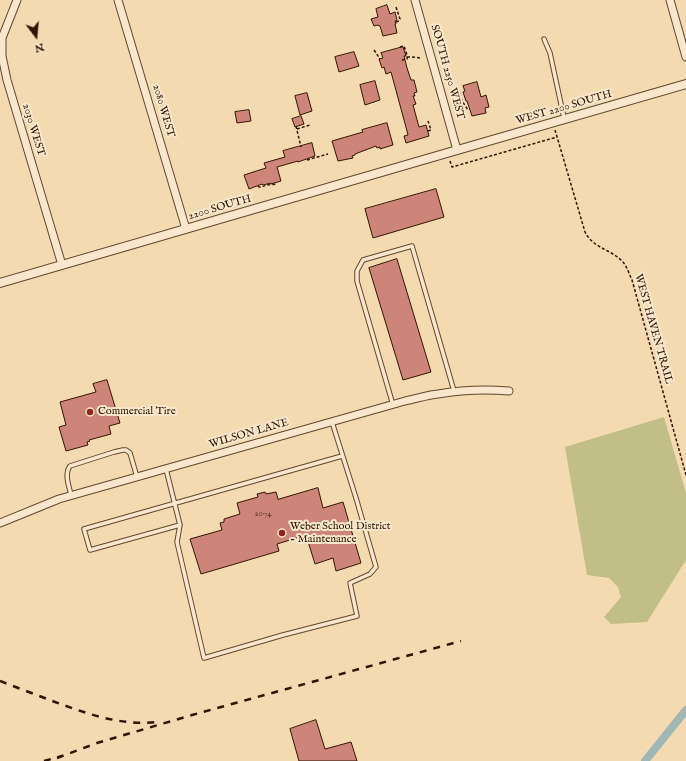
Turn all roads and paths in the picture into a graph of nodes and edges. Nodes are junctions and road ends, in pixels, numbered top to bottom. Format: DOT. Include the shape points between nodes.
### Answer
graph roads {
  1 [pos="17,0"];
  2 [pos="118,0"];
  3 [pos="415,0"];
  4 [pos="670,0"];
  5 [pos="396,7"];
  6 [pos="396,22"];
  7 [pos="544,39"];
  8 [pos="400,47"];
  9 [pos="374,50"];
  10 [pos="407,57"];
  11 [pos="686,57"];
  12 [pos="421,58"];
  13 [pos="380,59"];
  14 [pos="402,60"];
  15 [pos="686,84"];
  16 [pos="460,93"];
  17 [pos="469,110"];
  18 [pos="564,119"];
  19 [pos="428,121"];
  20 [pos="310,125"];
  21 [pos="428,131"];
  22 [pos="301,147"];
  23 [pos="457,150"];
  24 [pos="328,154"];
  25 [pos="448,155"];
  26 [pos="308,160"];
  27 [pos="277,184"];
  28 [pos="258,186"];
  29 [pos="186,229"];
  30 [pos="62,265"];
  31 [pos="0,284"];
  32 [pos="454,391"];
  33 [pos="509,391"];
  34 [pos="393,405"];
  35 [pos="332,422"];
  36 [pos="342,456"];
  37 [pos="166,469"];
  38 [pos="686,475"];
  39 [pos="137,477"];
  40 [pos="71,496"];
  41 [pos="175,503"];
  42 [pos="0,522"];
  43 [pos="180,525"];
  1 -- 30 [label="street, 2030 WEST" via="2,38 2,56"];
  2 -- 29 [label="street, 2080 WEST"];
  3 -- 23 [label="street, SOUTH 2250 WEST"];
  4 -- 11 [label="street"];
  5 -- 6 [label="path" via="400,19"];
  7 -- 18 [label="lane" via="550,53"];
  8 -- 10 [label="path" via="404,46"];
  9 -- 13 [label="path"];
  10 -- 12 [label="path"];
  10 -- 14 [label="path"];
  15 -- 18 [label="street, WEST 2200 SOUTH"];
  16 -- 17 [label="path"];
  18 -- 23 [label="street, WEST 2200 SOUTH"];
  19 -- 21 [label="path" via="431,130"];
  20 -- 22 [label="path" via="296,128"];
  23 -- 25 [label="street, WEST 2200 SOUTH"];
  24 -- 26 [label="path"];
  25 -- 29 [label="street, 2200 SOUTH"];
  25 -- 38 [label="path, WEST HAVEN TRAIL" via="452,167 557,137 587,238 622,261 632,280"];
  27 -- 28 [label="path"];
  29 -- 30 [label="street, 2200 SOUTH"];
  30 -- 31 [label="street, 2200 SOUTH"];
  32 -- 33 [label="street, WILSON LANE"];
  32 -- 34 [label="street, WILSON LANE"];
  32 -- 34 [label="lane" via="412,246 363,260 357,271 357,281"];
  34 -- 35 [label="street, WILSON LANE"];
  35 -- 36 [label="lane"];
  35 -- 37 [label="street, WILSON LANE"];
  36 -- 41 [label="lane"];
  36 -- 43 [label="lane" via="376,567 370,574 350,583 357,616 204,658 177,542"];
  37 -- 39 [label="street, WILSON LANE"];
  37 -- 41 [label="lane"];
  39 -- 40 [label="street, WILSON LANE"];
  39 -- 40 [label="lane" via="130,453 126,450 114,452 67,469"];
  40 -- 42 [label="street, WILSON LANE"];
  41 -- 43 [label="lane"];
  41 -- 43 [label="lane" via="84,529 90,550"];
}
